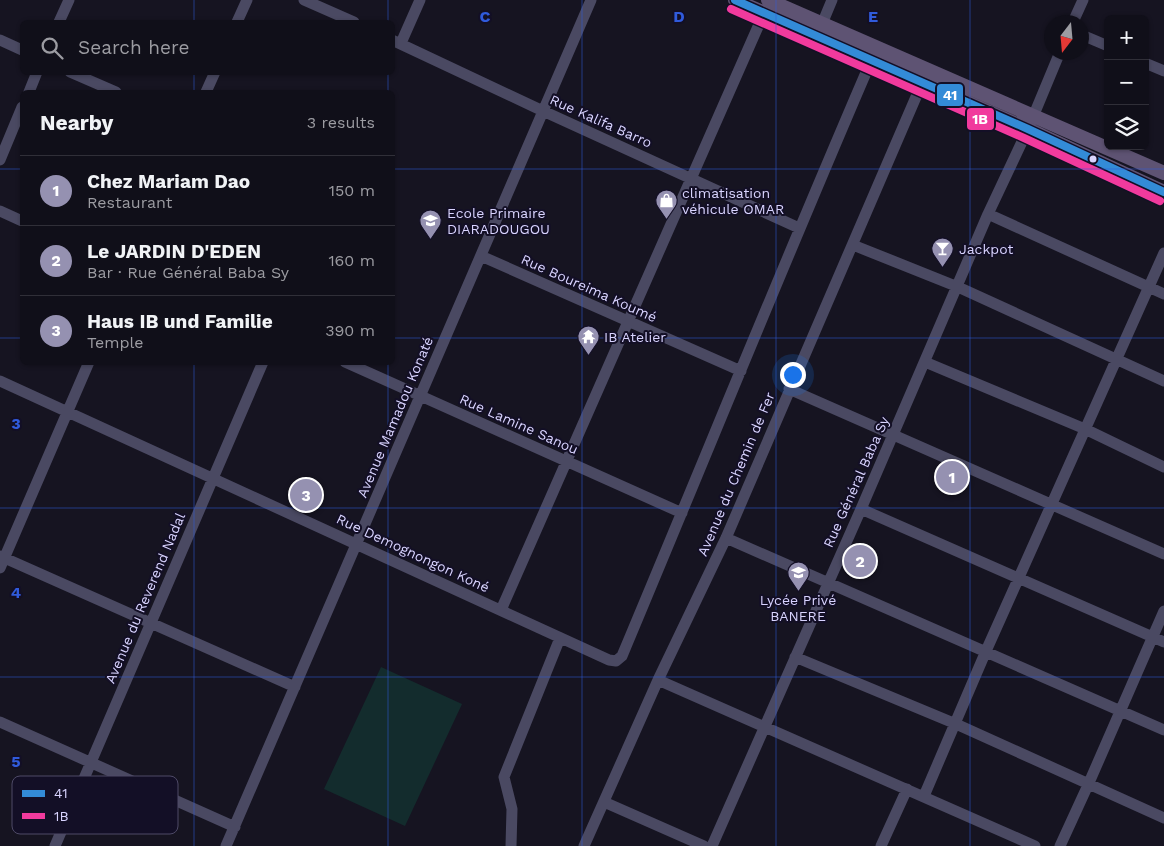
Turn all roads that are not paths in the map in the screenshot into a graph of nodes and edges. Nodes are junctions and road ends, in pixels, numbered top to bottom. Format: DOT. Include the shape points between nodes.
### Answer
graph roads {
  1 [pos="69,0"];
  2 [pos="247,0"];
  3 [pos="304,0"];
  4 [pos="420,0"];
  5 [pos="591,0"];
  6 [pos="735,0"];
  7 [pos="832,0"];
  8 [pos="1083,0"];
  9 [pos="767,3"];
  10 [pos="1076,15"];
  11 [pos="60,20"];
  12 [pos="238,20"];
  13 [pos="349,20"];
  14 [pos="822,24"];
  15 [pos="1089,37"];
  16 [pos="0,40"];
  17 [pos="397,41"];
  18 [pos="1104,44"];
  19 [pos="20,49"];
  20 [pos="871,60"];
  21 [pos="1057,60"];
  22 [pos="1149,64"];
  23 [pos="1164,71"];
  24 [pos="36,75"];
  25 [pos="77,75"];
  26 [pos="214,75"];
  27 [pos="922,83"];
  28 [pos="29,90"];
  29 [pos="111,90"];
  30 [pos="207,90"];
  31 [pos="543,111"];
  32 [pos="20,112"];
  33 [pos="1030,123"];
  34 [pos="0,160"];
  35 [pos="1164,173"];
  36 [pos="690,178"];
  37 [pos="1164,192"];
  38 [pos="0,211"];
  39 [pos="988,214"];
  40 [pos="20,220"];
  41 [pos="799,228"];
  42 [pos="853,245"];
  43 [pos="1164,253"];
  44 [pos="480,256"];
  45 [pos="958,287"];
  46 [pos="1149,287"];
  47 [pos="1164,294"];
  48 [pos="627,321"];
  49 [pos="1117,360"];
  50 [pos="925,362"];
  51 [pos="88,365"];
  52 [pos="262,365"];
  53 [pos="352,365"];
  54 [pos="741,371"];
  55 [pos="0,381"];
  56 [pos="1164,381"];
  57 [pos="789,389"];
  58 [pos="420,396"];
  59 [pos="68,412"];
  60 [pos="1085,430"];
  61 [pos="893,435"];
  62 [pos="566,461"];
  63 [pos="1164,467"];
  64 [pos="213,478"];
  65 [pos="1051,504"];
  66 [pos="861,509"];
  67 [pos="682,513"];
  68 [pos="726,538"];
  69 [pos="356,544"];
  70 [pos="1164,554"];
  71 [pos="2,561"];
  72 [pos="1019,577"];
  73 [pos="828,582"];
  74 [pos="501,610"];
  75 [pos="1164,611"];
  76 [pos="150,623"];
  77 [pos="1152,637"];
  78 [pos="560,638"];
  79 [pos="1164,642"];
  80 [pos="986,651"];
  81 [pos="795,657"];
  82 [pos="658,680"];
  83 [pos="295,687"];
  84 [pos="1120,711"];
  85 [pos="0,722"];
  86 [pos="956,724"];
  87 [pos="765,726"];
  88 [pos="1164,730"];
  89 [pos="90,762"];
  90 [pos="84,776"];
  91 [pos="121,776"];
  92 [pos="1088,785"];
  93 [pos="906,789"];
  94 [pos="924,796"];
  95 [pos="178,801"];
  96 [pos="604,802"];
  97 [pos="1164,818"];
  98 [pos="235,827"];
  99 [pos="60,834"];
  100 [pos="55,846"];
  101 [pos="226,846"];
  102 [pos="511,846"];
  103 [pos="584,846"];
  104 [pos="704,846"];
  105 [pos="712,846"];
  106 [pos="881,846"];
  107 [pos="1035,846"];
  108 [pos="1060,846"];
  1 -- 11 [label="street"];
  2 -- 12 [label="street"];
  3 -- 13 [label="street"];
  4 -- 17 [label="street"];
  5 -- 31 [label="street, Avenue Mamadou Konaté"];
  6 -- 9 [label="main road"];
  7 -- 14 [label="street"];
  8 -- 10 [label="street"];
  9 -- 14 [label="main road"];
  9 -- 20 [label="main road"];
  9 -- 36 [label="street"];
  14 -- 33 [label="main road"];
  15 -- 18 [label="street"];
  16 -- 19 [label="street"];
  17 -- 31 [label="street, Rue Kalifa Barro"];
  20 -- 27 [label="main road"];
  20 -- 41 [label="street"];
  21 -- 33 [label="street, Rue Général Baba Sy"];
  22 -- 23 [label="street"];
  24 -- 28 [label="street"];
  25 -- 29 [label="street"];
  26 -- 30 [label="street"];
  27 -- 33 [label="main road"];
  27 -- 42 [label="street, Avenue du Chemin de Fer"];
  31 -- 36 [label="street, Rue Kalifa Barro"];
  31 -- 44 [label="street, Avenue Mamadou Konaté"];
  32 -- 34 [label="street"];
  33 -- 35 [label="main road"];
  33 -- 37 [label="main road"];
  33 -- 39 [label="street, Rue Général Baba Sy"];
  36 -- 41 [label="street, Rue Kalifa Barro"];
  36 -- 48 [label="street"];
  38 -- 40 [label="street"];
  39 -- 45 [label="street, Rue Général Baba Sy"];
  39 -- 46 [label="street"];
  41 -- 54 [label="street"];
  42 -- 45 [label="street"];
  42 -- 57 [label="street, Avenue du Chemin de Fer"];
  43 -- 46 [label="street"];
  44 -- 48 [label="street, Rue Boureima Koumé"];
  44 -- 58 [label="street, Avenue Mamadou Konaté"];
  45 -- 49 [label="street"];
  45 -- 50 [label="street, Rue Général Baba Sy"];
  46 -- 47 [label="street"];
  46 -- 49 [label="street"];
  48 -- 54 [label="street, Rue Boureima Koumé"];
  48 -- 62 [label="street"];
  49 -- 56 [label="street"];
  49 -- 60 [label="street"];
  50 -- 60 [label="street"];
  50 -- 61 [label="street, Rue Général Baba Sy"];
  51 -- 59 [label="street"];
  52 -- 64 [label="street, Avenue du Reverend Nadal"];
  53 -- 58 [label="street, Rue Lamine Sanou"];
  54 -- 67 [label="street"];
  55 -- 59 [label="street, Rue Demognongon Koné"];
  57 -- 61 [label="street"];
  57 -- 68 [label="street, Avenue du Chemin de Fer"];
  58 -- 62 [label="street, Rue Lamine Sanou"];
  58 -- 69 [label="street, Avenue Mamadou Konaté"];
  59 -- 64 [label="street, Rue Demognongon Koné"];
  59 -- 71 [label="street"];
  60 -- 63 [label="street"];
  60 -- 65 [label="street"];
  61 -- 65 [label="street"];
  61 -- 66 [label="street, Rue Général Baba Sy"];
  62 -- 67 [label="street, Rue Lamine Sanou"];
  62 -- 74 [label="street"];
  64 -- 69 [label="street, Rue Demognongon Koné"];
  64 -- 76 [label="street, Avenue du Reverend Nadal"];
  65 -- 70 [label="street"];
  65 -- 72 [label="street"];
  66 -- 72 [label="street"];
  66 -- 73 [label="street, Rue Général Baba Sy"];
  67 -- 78 [label="street, Rue Demognongon Koné" via="622,656 611,661"];
  68 -- 73 [label="street"];
  68 -- 82 [label="street, Avenue du Chemin de Fer"];
  69 -- 74 [label="street, Rue Demognongon Koné"];
  69 -- 83 [label="street, Avenue Mamadou Konaté"];
  71 -- 76 [label="street"];
  72 -- 77 [label="street"];
  72 -- 80 [label="street"];
  73 -- 80 [label="street"];
  73 -- 81 [label="street, Rue Général Baba Sy"];
  74 -- 78 [label="street, Rue Demognongon Koné"];
  75 -- 77 [label="street"];
  76 -- 83 [label="street"];
  76 -- 89 [label="street, Avenue du Reverend Nadal"];
  77 -- 79 [label="street"];
  77 -- 84 [label="street"];
  78 -- 102 [label="street" via="504,777 512,809"];
  80 -- 84 [label="street"];
  80 -- 86 [label="street"];
  81 -- 86 [label="street"];
  81 -- 87 [label="street, Rue Général Baba Sy"];
  82 -- 87 [label="street"];
  82 -- 96 [label="street, Avenue du Chemin de Fer"];
  83 -- 98 [label="street, Avenue Mamadou Konaté"];
  84 -- 88 [label="street"];
  84 -- 92 [label="street"];
  85 -- 89 [label="street"];
  86 -- 92 [label="street"];
  86 -- 94 [label="street"];
  87 -- 93 [label="street"];
  87 -- 105 [label="street, Rue Général Baba Sy"];
  89 -- 90 [label="street, Avenue du Reverend Nadal"];
  89 -- 91 [label="street"];
  92 -- 97 [label="street"];
  92 -- 108 [label="street"];
  93 -- 94 [label="street"];
  93 -- 106 [label="street"];
  94 -- 107 [label="street"];
  95 -- 98 [label="street"];
  96 -- 103 [label="street, Avenue du Chemin de Fer"];
  96 -- 104 [label="street"];
  98 -- 101 [label="street, Avenue Mamadou Konaté"];
  99 -- 100 [label="street, Avenue du Reverend Nadal"];
}
